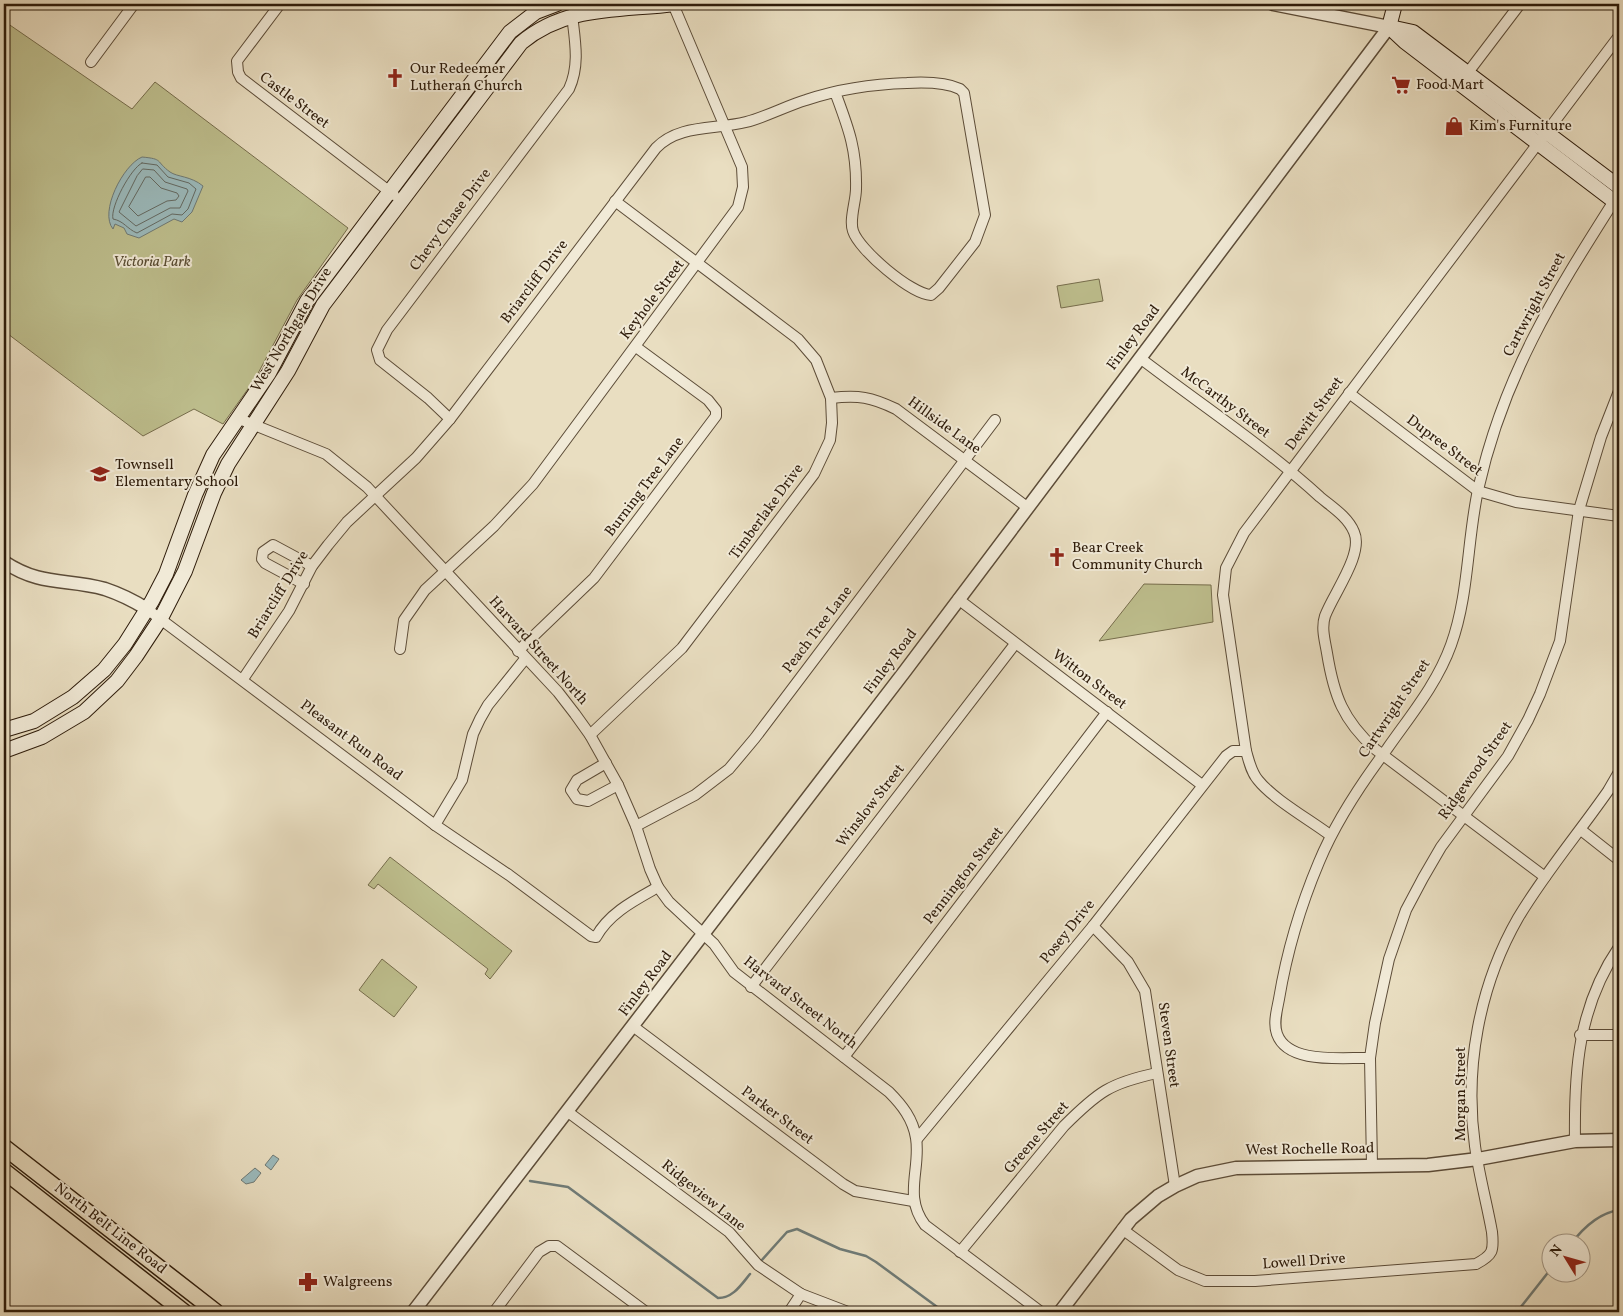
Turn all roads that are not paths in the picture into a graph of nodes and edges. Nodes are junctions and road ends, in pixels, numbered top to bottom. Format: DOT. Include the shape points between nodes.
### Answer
graph roads {
  1 [pos="134,4"];
  2 [pos="280,4"];
  3 [pos="557,4"];
  4 [pos="673,4"];
  5 [pos="1273,4"];
  6 [pos="1395,4"];
  7 [pos="1520,4"];
  8 [pos="572,15"];
  9 [pos="1389,27"];
  10 [pos="1619,36"];
  11 [pos="487,60"];
  12 [pos="91,62"];
  13 [pos="500,69"];
  14 [pos="1464,78"];
  15 [pos="835,92"];
  16 [pos="724,125"];
  17 [pos="1542,138"];
  18 [pos="1619,187"];
  19 [pos="389,191"];
  20 [pos="401,200"];
  21 [pos="615,201"];
  22 [pos="1617,201"];
  23 [pos="698,264"];
  24 [pos="636,347"];
  25 [pos="1140,358"];
  26 [pos="1619,391"];
  27 [pos="1349,393"];
  28 [pos="832,398"];
  29 [pos="237,418"];
  30 [pos="450,419"];
  31 [pos="995,420"];
  32 [pos="252,425"];
  33 [pos="965,460"];
  34 [pos="1292,471"];
  35 [pos="1478,491"];
  36 [pos="374,495"];
  37 [pos="1027,507"];
  38 [pos="1579,510"];
  39 [pos="1619,516"];
  40 [pos="4,562"];
  41 [pos="312,566"];
  42 [pos="444,571"];
  43 [pos="304,584"];
  44 [pos="958,599"];
  45 [pos="147,609"];
  46 [pos="161,618"];
  47 [pos="1015,644"];
  48 [pos="400,649"];
  49 [pos="518,650"];
  50 [pos="525,658"];
  51 [pos="243,679"];
  52 [pos="73,697"];
  53 [pos="84,712"];
  54 [pos="1107,712"];
  55 [pos="4,730"];
  56 [pos="590,736"];
  57 [pos="4,751"];
  58 [pos="1246,751"];
  59 [pos="1382,754"];
  60 [pos="606,762"];
  61 [pos="1619,772"];
  62 [pos="618,785"];
  63 [pos="1202,785"];
  64 [pos="1464,816"];
  65 [pos="435,825"];
  66 [pos="636,826"];
  67 [pos="1581,830"];
  68 [pos="1330,835"];
  69 [pos="1619,860"];
  70 [pos="1545,877"];
  71 [pos="658,887"];
  72 [pos="1093,926"];
  73 [pos="704,935"];
  74 [pos="1619,947"];
  75 [pos="751,987"];
  76 [pos="634,1027"];
  77 [pos="1580,1035"];
  78 [pos="1619,1035"];
  79 [pos="844,1057"];
  80 [pos="1370,1058"];
  81 [pos="1157,1073"];
  82 [pos="568,1112"];
  83 [pos="916,1140"];
  84 [pos="1619,1140"];
  85 [pos="1575,1141"];
  86 [pos="4,1147"];
  87 [pos="1478,1159"];
  88 [pos="1372,1165"];
  89 [pos="4,1171"];
  90 [pos="1175,1186"];
  91 [pos="913,1201"];
  92 [pos="1122,1229"];
  93 [pos="1493,1245"];
  94 [pos="960,1252"];
  95 [pos="176,1281"];
  96 [pos="801,1294"];
  97 [pos="165,1297"];
  98 [pos="633,1308"];
  99 [pos="184,1312"];
  100 [pos="216,1312"];
  101 [pos="413,1312"];
  102 [pos="494,1312"];
  103 [pos="646,1312"];
  104 [pos="789,1312"];
  105 [pos="848,1312"];
  106 [pos="1041,1312"];
  107 [pos="1060,1312"];
  1 -- 12 [label="street"];
  2 -- 19 [label="street, Castle Street" via="238,61 241,78"];
  3 -- 11 [label="main road, West Northgate Drive" via="536,12 510,32"];
  4 -- 8 [label="main road, West Northgate Drive"];
  4 -- 16 [label="street, Keyhole Street"];
  5 -- 9 [label="street"];
  6 -- 9 [label="main road"];
  7 -- 14 [label="street"];
  8 -- 13 [label="main road, West Northgate Drive" via="532,34"];
  8 -- 30 [label="street, Chevy Chase Drive" via="577,60 569,89 386,330 377,350 385,366"];
  9 -- 14 [label="main road" via="1413,32"];
  9 -- 25 [label="street, Finley Road"];
  10 -- 17 [label="street, Dewitt Street"];
  11 -- 13 [label="main road"];
  11 -- 19 [label="main road, West Northgate Drive"];
  13 -- 20 [label="main road, West Northgate Drive"];
  14 -- 17 [label="main road"];
  15 -- 15 [label="street, Briarcliff Drive" via="877,84 924,82 960,89 964,93 985,215 975,242 931,295 915,291 864,250 852,230 856,188 854,144"];
  15 -- 16 [label="street, Briarcliff Drive" via="745,122"];
  16 -- 21 [label="street, Briarcliff Drive" via="682,133 664,141"];
  16 -- 23 [label="street, Keyhole Street" via="742,168 742,197 733,217"];
  17 -- 18 [label="main road"];
  17 -- 22 [label="main road"];
  17 -- 27 [label="street, Dewitt Street"];
  19 -- 20 [label="street, Castle Street"];
  19 -- 29 [label="main road, West Northgate Drive" via="307,301 269,373"];
  20 -- 32 [label="main road, West Northgate Drive" via="329,296 284,378"];
  21 -- 23 [label="street, Timberlake Drive"];
  21 -- 30 [label="street, Briarcliff Drive"];
  22 -- 35 [label="street, Cartwright Street" via="1568,272 1529,342 1495,426"];
  23 -- 24 [label="street, Keyhole Street"];
  23 -- 28 [label="street, Timberlake Drive" via="798,339 816,360"];
  24 -- 42 [label="street, Keyhole Street" via="533,484 494,526"];
  24 -- 49 [label="street, Burning Tree Lane" via="708,400 716,410 716,416 594,578"];
  25 -- 34 [label="street, McCarthy Street"];
  25 -- 37 [label="street, Finley Road"];
  26 -- 38 [label="street, Ridgewood Street"];
  27 -- 34 [label="street, Dewitt Street"];
  27 -- 35 [label="street, Dupree Street"];
  28 -- 33 [label="street, Hillside Lane" via="854,395 872,398 896,409"];
  28 -- 56 [label="street, Timberlake Drive" via="830,440 814,474 682,648"];
  29 -- 32 [label="street, Harvard Street North"];
  29 -- 45 [label="main road, West Northgate Drive" via="213,455 166,574"];
  30 -- 36 [label="street, Briarcliff Drive" via="416,458"];
  31 -- 33 [label="street, Peach Tree Lane"];
  32 -- 36 [label="street, Harvard Street North" via="326,454 349,470"];
  32 -- 46 [label="main road, West Northgate Drive" via="214,493 195,548"];
  33 -- 37 [label="street, Hillside Lane"];
  33 -- 66 [label="street, Peach Tree Lane" via="729,769 694,796"];
  34 -- 58 [label="street, Dewitt Street" via="1244,534 1231,556 1224,582 1223,596"];
  34 -- 59 [label="street, McCarthy Street" via="1346,520 1356,539 1354,554 1325,618 1324,637 1332,683 1346,718"];
  35 -- 38 [label="street, Dupree Street" via="1516,502"];
  35 -- 59 [label="street, Cartwright Street" via="1462,608 1451,646 1438,675"];
  36 -- 41 [label="street, Briarcliff Drive" via="347,522"];
  36 -- 42 [label="street, Harvard Street North"];
  37 -- 44 [label="street, Finley Road"];
  38 -- 39 [label="street, Dupree Street"];
  38 -- 64 [label="street, Ridgewood Street" via="1560,641 1528,720 1508,756"];
  40 -- 45 [label="street, Pleasant Run Road" via="44,580 104,589"];
  41 -- 43 [label="street, Briarcliff Drive"];
  41 -- 43 [label="street" via="273,545 263,552 265,563"];
  42 -- 48 [label="street, Keyhole Street" via="425,590 404,620"];
  42 -- 49 [label="street, Harvard Street North"];
  43 -- 51 [label="street, Briarcliff Drive"];
  44 -- 47 [label="street, Witton Street"];
  44 -- 73 [label="street, Finley Road"];
  45 -- 46 [label="street, Pleasant Run Road"];
  45 -- 52 [label="main road, West Northgate Drive" via="104,670"];
  46 -- 51 [label="street, Pleasant Run Road"];
  46 -- 53 [label="main road, West Northgate Drive" via="117,681"];
  47 -- 54 [label="street, Witton Street"];
  47 -- 75 [label="street, Winslow Street"];
  49 -- 50 [label="street, Harvard Street North"];
  50 -- 56 [label="street, Harvard Street North" via="558,692"];
  50 -- 65 [label="street" via="488,705 474,734 462,780"];
  51 -- 65 [label="street, Pleasant Run Road"];
  52 -- 53 [label="main road"];
  52 -- 55 [label="main road, West Northgate Drive" via="34,721"];
  53 -- 57 [label="main road, West Northgate Drive" via="42,737"];
  54 -- 63 [label="street, Witton Street"];
  54 -- 79 [label="street, Pennington Street"];
  56 -- 60 [label="street, Harvard Street North"];
  58 -- 63 [label="street, Posey Drive" via="1233,751 1226,756"];
  58 -- 68 [label="street, Dewitt Street" via="1258,781"];
  59 -- 64 [label="street, McCarthy Street"];
  59 -- 68 [label="street, Cartwright Street"];
  60 -- 62 [label="street, Harvard Street North"];
  60 -- 62 [label="street" via="577,780 571,790 577,799 588,801"];
  61 -- 67 [label="street, Morgan Street"];
  62 -- 66 [label="street, Harvard Street North"];
  63 -- 72 [label="street, Posey Drive"];
  64 -- 70 [label="street, McCarthy Street"];
  64 -- 80 [label="street, Ridgewood Street" via="1432,862 1403,918 1382,984"];
  65 -- 71 [label="street, Pleasant Run Road" via="590,936 596,937 607,921 633,900"];
  66 -- 71 [label="street, Harvard Street North"];
  67 -- 69 [label="street"];
  67 -- 70 [label="street, Morgan Street"];
  68 -- 80 [label="street, Cartwright Street" via="1303,900 1285,960 1275,1020 1277,1034 1291,1051 1302,1056"];
  70 -- 87 [label="street, Morgan Street" via="1506,941 1482,1010 1473,1076"];
  71 -- 73 [label="street, Harvard Street North" via="681,915"];
  72 -- 81 [label="street, Steven Street" via="1128,962 1145,991"];
  72 -- 83 [label="street, Posey Drive"];
  73 -- 75 [label="street, Harvard Street North" via="734,972"];
  73 -- 76 [label="street, Finley Road"];
  74 -- 77 [label="street" via="1602,978"];
  75 -- 79 [label="street, Harvard Street North"];
  76 -- 82 [label="street, Finley Road"];
  76 -- 91 [label="street, Parker Street" via="843,1184 855,1191"];
  77 -- 78 [label="street"];
  77 -- 85 [label="street" via="1574,1099"];
  79 -- 83 [label="street, Harvard Street North" via="901,1104 910,1119"];
  80 -- 88 [label="street, Ridgewood Street"];
  81 -- 90 [label="street, Steven Street"];
  81 -- 94 [label="street, Greene Street" via="1119,1082 1099,1093 1079,1111"];
  82 -- 96 [label="street, Ridgeview Lane" via="729,1232 758,1265"];
  82 -- 101 [label="street, Finley Road"];
  83 -- 91 [label="street, Harvard Street North"];
  84 -- 85 [label="street, West Rochelle Road"];
  85 -- 87 [label="street, West Rochelle Road"];
  86 -- 95 [label="main road, North Belt Line Road"];
  87 -- 88 [label="street, West Rochelle Road" via="1428,1165"];
  87 -- 93 [label="street, Morgan Street"];
  88 -- 90 [label="street, West Rochelle Road" via="1236,1168 1197,1176"];
  89 -- 97 [label="main road, North Belt Line Road"];
  90 -- 92 [label="street, West Rochelle Road" via="1142,1209"];
  91 -- 94 [label="street, Harvard Street North" via="925,1225"];
  92 -- 93 [label="street, Lowell Drive" via="1184,1274 1219,1282 1476,1264 1488,1258"];
  92 -- 107 [label="street, West Rochelle Road"];
  94 -- 106 [label="street, Harvard Street North"];
  95 -- 97 [label="main road"];
  95 -- 100 [label="main road, North Belt Line Road"];
  96 -- 104 [label="street"];
  96 -- 105 [label="street, Ridgeview Lane"];
  97 -- 99 [label="main road, North Belt Line Road"];
  98 -- 102 [label="street" via="557,1246 549,1246 539,1252"];
  98 -- 103 [label="street"];
}
